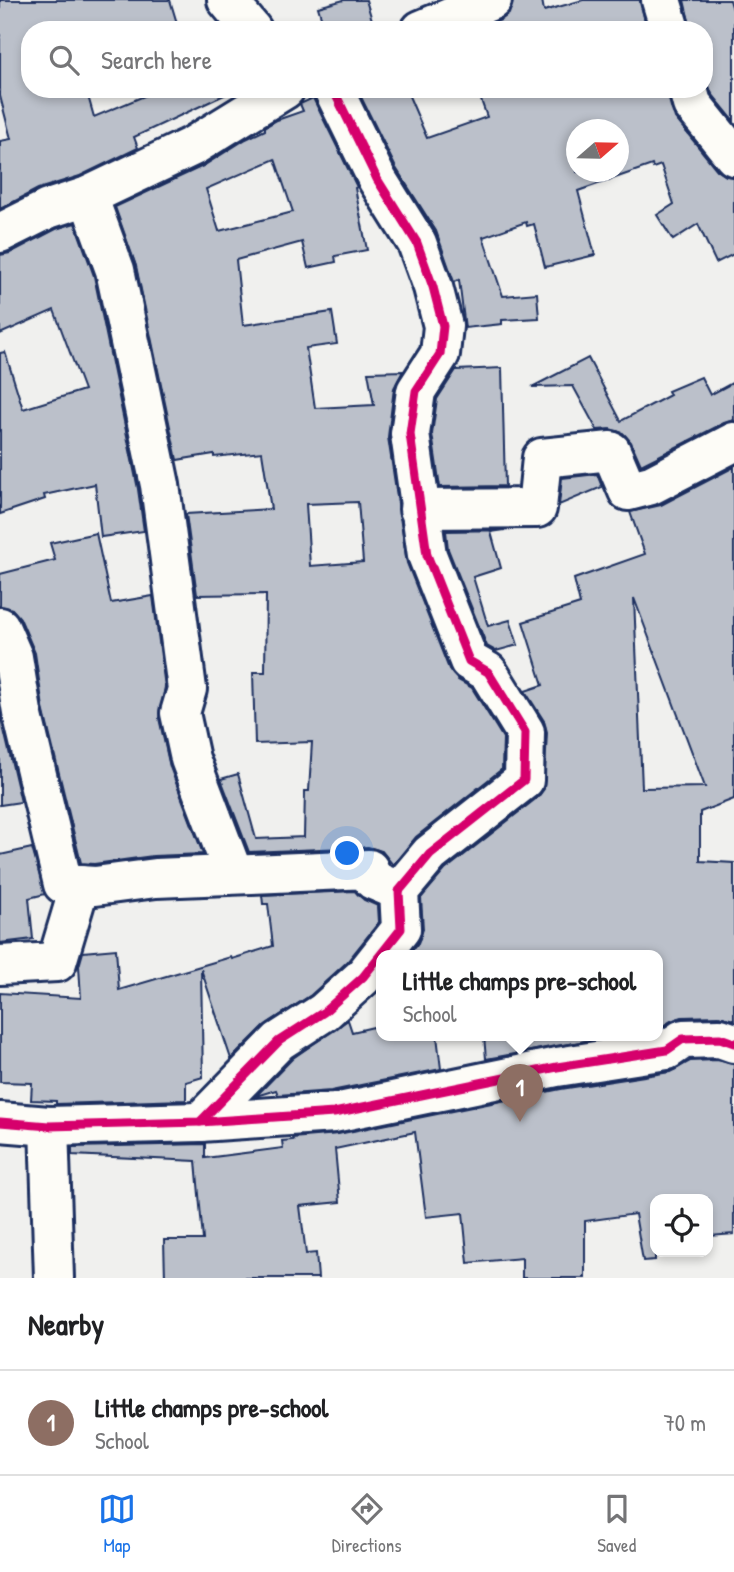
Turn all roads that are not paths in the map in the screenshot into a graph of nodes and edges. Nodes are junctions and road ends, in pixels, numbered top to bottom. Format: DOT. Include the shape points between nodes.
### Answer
graph roads {
  1 [pos="227,0"];
  2 [pos="492,0"];
  3 [pos="661,0"];
  4 [pos="244,21"];
  5 [pos="442,21"];
  6 [pos="667,21"];
  7 [pos="270,98"];
  8 [pos="337,98"];
  9 [pos="690,98"];
  10 [pos="734,156"];
  11 [pos="88,196"];
  12 [pos="0,233"];
  13 [pos="734,442"];
  14 [pos="419,509"];
  15 [pos="0,627"];
  16 [pos="220,874"];
  17 [pos="80,885"];
  18 [pos="399,891"];
  19 [pos="384,950"];
  20 [pos="376,961"];
  21 [pos="0,965"];
  22 [pos="734,1043"];
  23 [pos="0,1122"];
  24 [pos="200,1122"];
  25 [pos="49,1126"];
  26 [pos="54,1278"];
  1 -- 4 [label="street"];
  2 -- 5 [label="street"];
  3 -- 6 [label="street"];
  7 -- 11 [label="street" via="193,146"];
  8 -- 14 [label="street" via="377,179 417,243 443,326 440,354 416,391 410,434"];
  9 -- 10 [label="street"];
  11 -- 12 [label="street" via="48,209"];
  11 -- 16 [label="street" via="115,270 160,485 187,689 180,713 190,759 229,862"];
  13 -- 14 [label="street" via="651,485 628,491 611,451 542,458 537,508"];
  14 -- 18 [label="street" via="427,555 469,661 488,672 525,732 524,780 430,854"];
  15 -- 17 [label="street" via="13,657 63,884"];
  16 -- 17 [label="street"];
  16 -- 18 [label="street" via="369,869 373,880"];
  17 -- 21 [label="street" via="57,962"];
  18 -- 19 [label="street" via="401,929"];
  20 -- 24 [label="street" via="324,1012 279,1041"];
  22 -- 24 [label="street" via="720,1038 683,1039 667,1050 334,1112"];
  23 -- 25 [label="street"];
  24 -- 25 [label="street"];
  25 -- 26 [label="street"];
}
